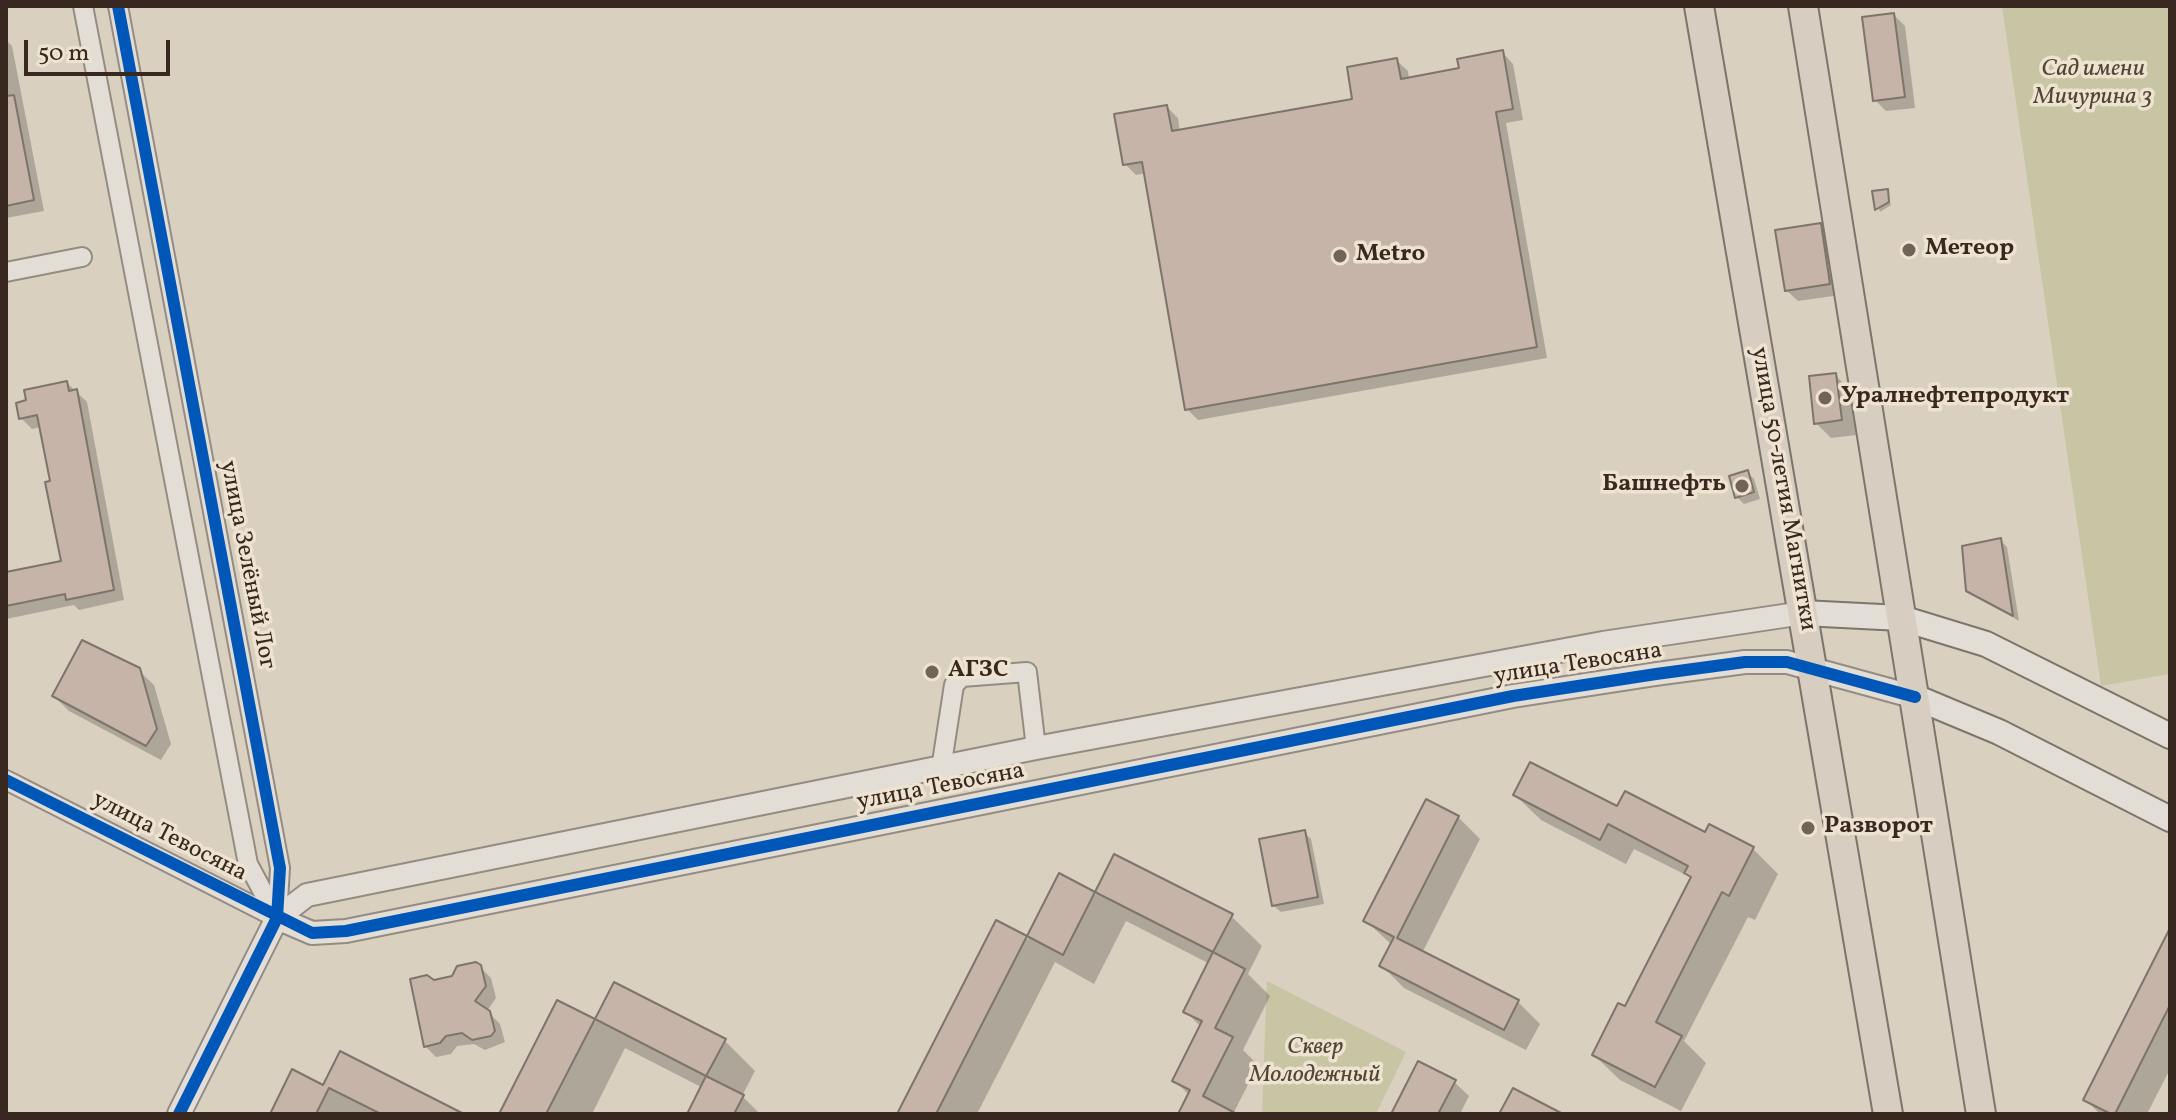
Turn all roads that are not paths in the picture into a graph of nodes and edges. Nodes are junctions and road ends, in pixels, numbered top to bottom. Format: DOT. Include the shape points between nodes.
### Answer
graph roads {
  1 [pos="83,6"];
  2 [pos="118,6"];
  3 [pos="1699,6"];
  4 [pos="1803,6"];
  5 [pos="82,257"];
  6 [pos="6,272"];
  7 [pos="1803,613"];
  8 [pos="1901,618"];
  9 [pos="1813,667"];
  10 [pos="1915,697"];
  11 [pos="2170,736"];
  12 [pos="1036,748"];
  13 [pos="941,769"];
  14 [pos="6,780"];
  15 [pos="2170,819"];
  16 [pos="277,918"];
  17 [pos="179,1114"];
  18 [pos="1888,1114"];
  19 [pos="1981,1114"];
  1 -- 16 [label="street" via="248,864"];
  2 -- 16 [label="street, улица Зелёный Лог" via="280,868"];
  3 -- 7 [label="main road, улица 50-летия Магнитки"];
  4 -- 8 [label="main road"];
  5 -- 6 [label="street"];
  7 -- 8 [label="main road, улица Тевосяна"];
  7 -- 9 [label="main road, улица 50-летия Магнитки"];
  7 -- 12 [label="street, улица Тевосяна" via="1603,643"];
  8 -- 10 [label="main road"];
  8 -- 11 [label="main road, улица Тевосяна" via="1986,644"];
  9 -- 10 [label="street, улица Тевосяна"];
  9 -- 16 [label="street, улица Тевосяна" via="1745,662 1513,696 346,931 312,933"];
  9 -- 18 [label="main road, улица 50-летия Магнитки"];
  10 -- 15 [label="main road, улица Тевосяна" via="1999,732"];
  10 -- 19 [label="main road"];
  12 -- 13 [label="street, улица Тевосяна"];
  12 -- 13 [label="street" via="1027,672 962,677 954,685"];
  13 -- 16 [label="street, улица Тевосяна" via="307,895"];
  14 -- 16 [label="street, улица Тевосяна"];
  16 -- 17 [label="street, улица Зелёный Лог"];
}
